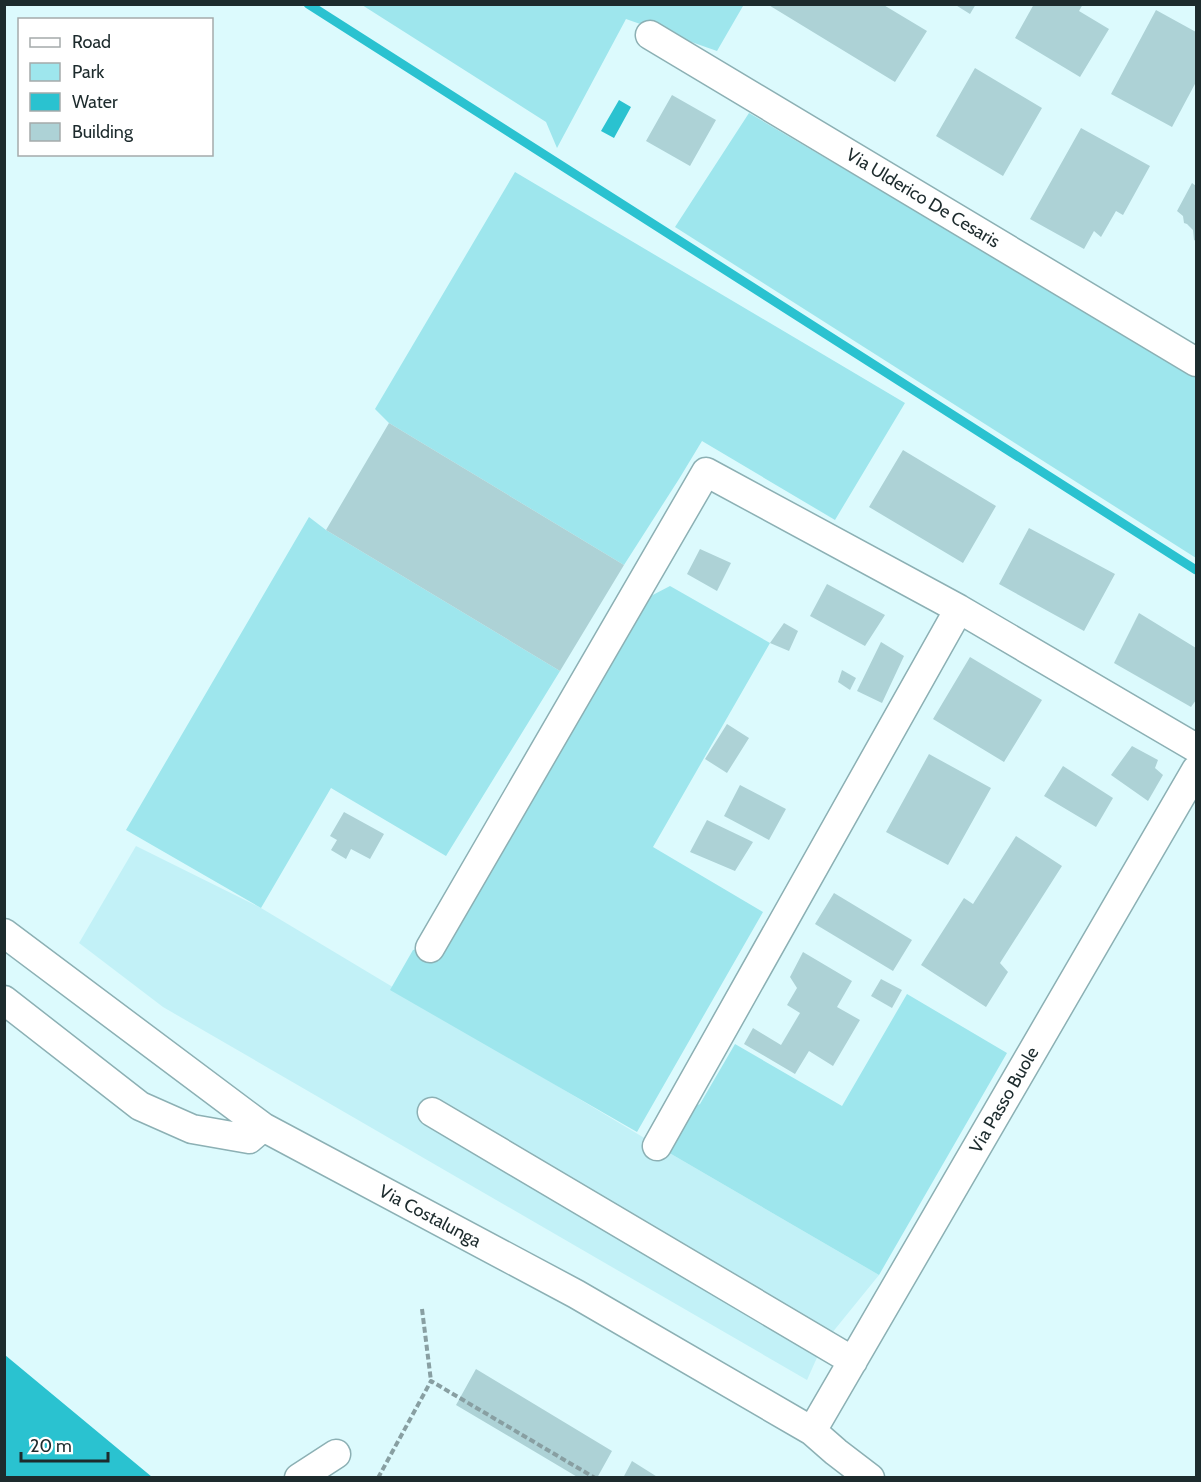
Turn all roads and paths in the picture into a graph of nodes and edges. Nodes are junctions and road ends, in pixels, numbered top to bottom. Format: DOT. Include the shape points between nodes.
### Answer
graph roads {
  1 [pos="650,35"];
  2 [pos="1197,362"];
  3 [pos="958,609"];
  4 [pos="1197,748"];
  5 [pos="1197,770"];
  6 [pos="4,933"];
  7 [pos="430,948"];
  8 [pos="4,999"];
  9 [pos="432,1112"];
  10 [pos="264,1127"];
  11 [pos="657,1146"];
  12 [pos="422,1309"];
  13 [pos="853,1361"];
  14 [pos="432,1381"];
  15 [pos="812,1431"];
  16 [pos="299,1478"];
  17 [pos="329,1478"];
  18 [pos="378,1478"];
  19 [pos="595,1478"];
  20 [pos="870,1478"];
  1 -- 2 [label="street, Via Ulderico De Cesaris"];
  3 -- 4 [label="street"];
  3 -- 7 [label="street" via="706,472"];
  3 -- 11 [label="street"];
  5 -- 13 [label="street, Via Passo Buole"];
  6 -- 10 [label="street, Via Costalunga"];
  8 -- 10 [label="street" via="140,1106 192,1129 249,1139"];
  9 -- 13 [label="street"];
  10 -- 15 [label="street, Via Costalunga" via="576,1294"];
  12 -- 14 [label="path"];
  13 -- 15 [label="street, Via Passo Buole"];
  14 -- 18 [label="path"];
  14 -- 19 [label="path"];
  15 -- 20 [label="street, Via Costalunga"];
  16 -- 17 [label="street" via="336,1454"];
}
